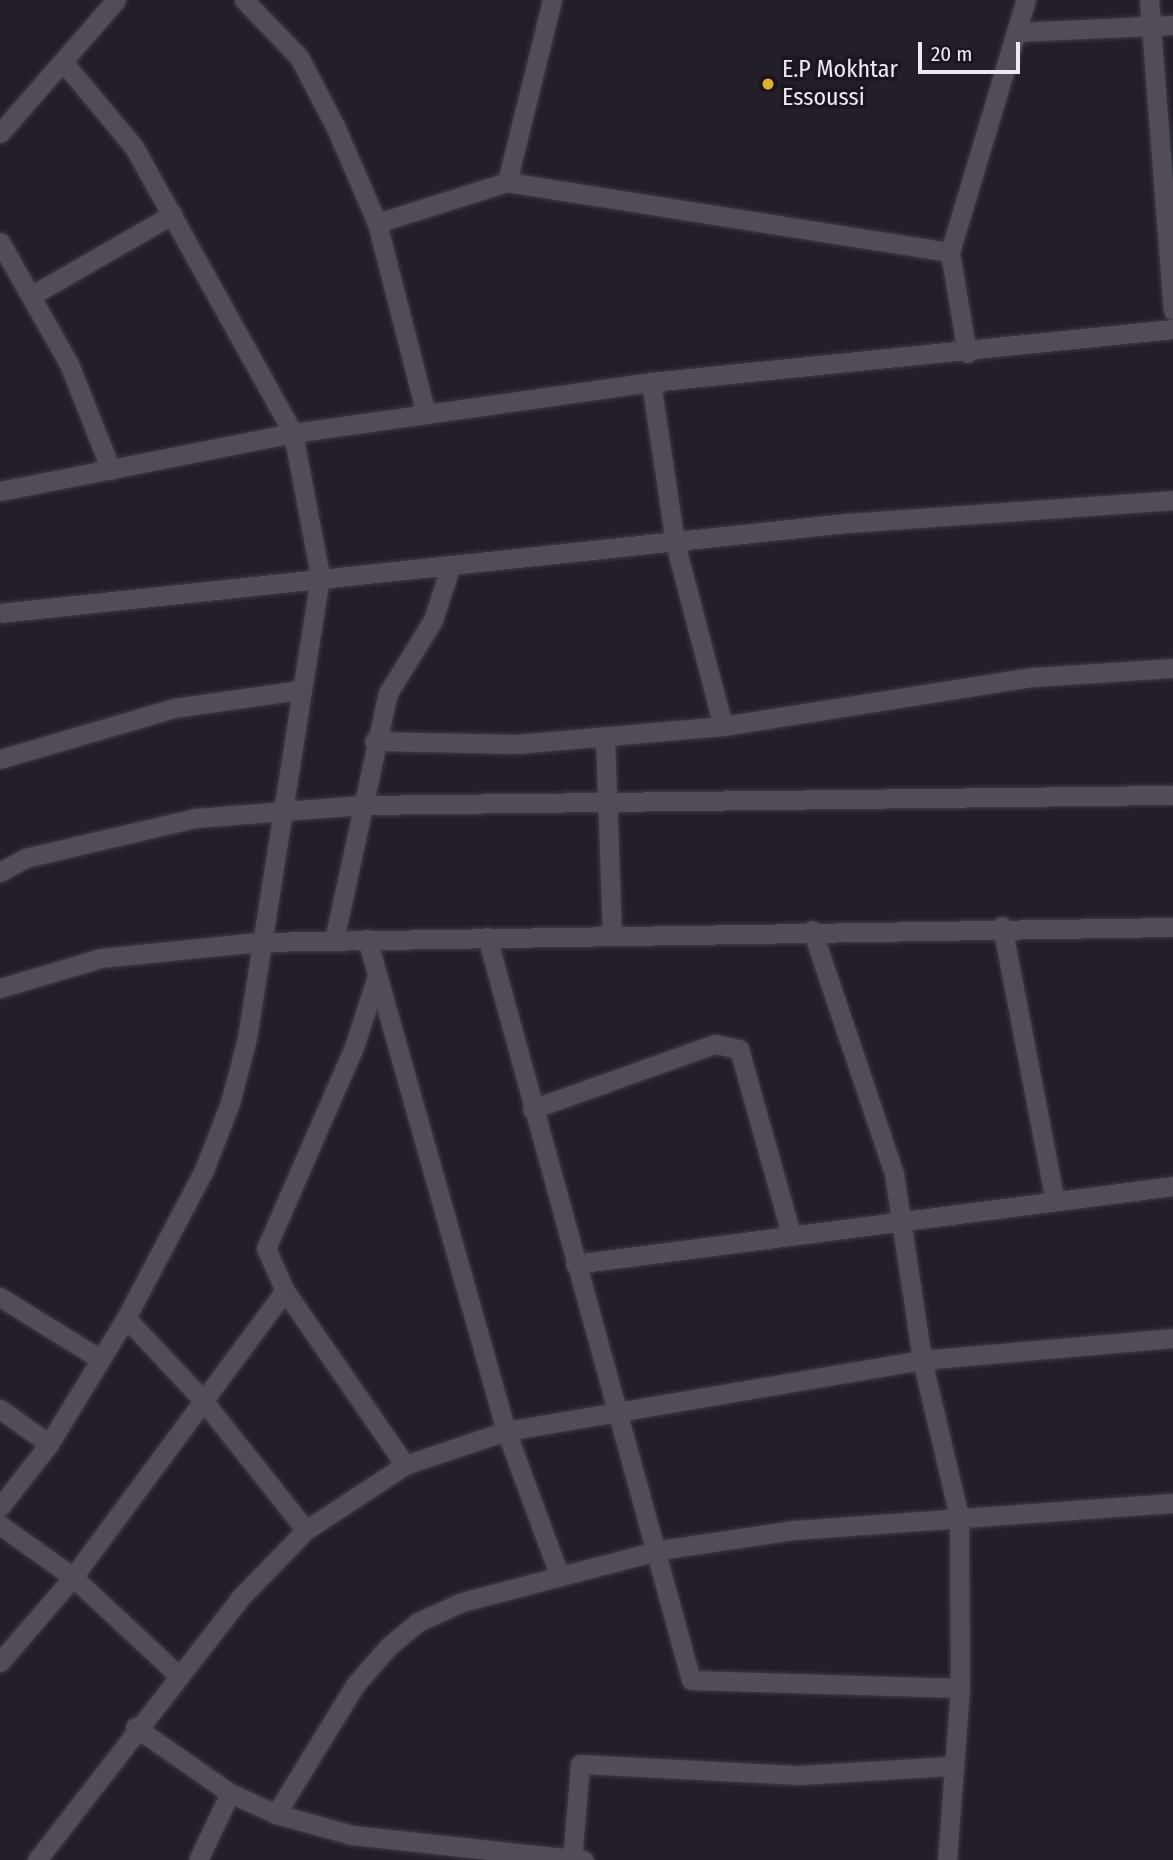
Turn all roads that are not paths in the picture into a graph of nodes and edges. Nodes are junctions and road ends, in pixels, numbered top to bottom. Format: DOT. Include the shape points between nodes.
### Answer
graph roads {
  1 [pos="116,0"];
  2 [pos="244,0"];
  3 [pos="552,0"];
  4 [pos="1026,0"];
  5 [pos="1149,0"];
  6 [pos="1164,25"];
  7 [pos="1016,32"];
  8 [pos="64,64"];
  9 [pos="0,133"];
  10 [pos="507,182"];
  11 [pos="173,214"];
  12 [pos="377,223"];
  13 [pos="1,244"];
  14 [pos="950,252"];
  15 [pos="34,294"];
  16 [pos="1173,310"];
  17 [pos="1173,329"];
  18 [pos="968,353"];
  19 [pos="652,383"];
  20 [pos="426,414"];
  21 [pos="293,433"];
  22 [pos="111,470"];
  23 [pos="0,491"];
  24 [pos="1173,500"];
  25 [pos="675,543"];
  26 [pos="451,565"];
  27 [pos="320,576"];
  28 [pos="0,613"];
  29 [pos="1173,668"];
  30 [pos="300,690"];
  31 [pos="723,726"];
  32 [pos="605,736"];
  33 [pos="374,741"];
  34 [pos="0,759"];
  35 [pos="1173,795"];
  36 [pos="608,802"];
  37 [pos="361,806"];
  38 [pos="278,812"];
  39 [pos="0,872"];
  40 [pos="1002,926"];
  41 [pos="1173,927"];
  42 [pos="812,930"];
  43 [pos="612,934"];
  44 [pos="487,937"];
  45 [pos="367,939"];
  46 [pos="334,940"];
  47 [pos="258,942"];
  48 [pos="376,979"];
  49 [pos="0,988"];
  50 [pos="533,1109"];
  51 [pos="1173,1186"];
  52 [pos="1055,1200"];
  53 [pos="905,1220"];
  54 [pos="791,1234"];
  55 [pos="576,1264"];
  56 [pos="285,1291"];
  57 [pos="0,1297"];
  58 [pos="126,1318"];
  59 [pos="1173,1338"];
  60 [pos="100,1359"];
  61 [pos="922,1360"];
  62 [pos="202,1399"];
  63 [pos="0,1409"];
  64 [pos="617,1411"];
  65 [pos="506,1431"];
  66 [pos="49,1444"];
  67 [pos="405,1465"];
  68 [pos="1173,1503"];
  69 [pos="0,1507"];
  70 [pos="959,1516"];
  71 [pos="0,1525"];
  72 [pos="306,1530"];
  73 [pos="660,1550"];
  74 [pos="559,1574"];
  75 [pos="73,1577"];
  76 [pos="0,1662"];
  77 [pos="177,1674"];
  78 [pos="960,1688"];
  79 [pos="135,1727"];
  80 [pos="950,1766"];
  81 [pos="230,1793"];
  82 [pos="276,1814"];
  83 [pos="37,1860"];
  84 [pos="198,1860"];
  85 [pos="572,1860"];
  86 [pos="584,1860"];
  87 [pos="947,1860"];
  1 -- 8 [label="street"];
  2 -- 12 [label="street" via="299,57"];
  3 -- 10 [label="street"];
  4 -- 7 [label="street"];
  5 -- 6 [label="street"];
  6 -- 7 [label="street"];
  6 -- 16 [label="street"];
  7 -- 14 [label="street" via="1000,70"];
  8 -- 9 [label="street"];
  8 -- 11 [label="street" via="134,147"];
  10 -- 12 [label="street"];
  10 -- 14 [label="street"];
  11 -- 15 [label="street"];
  11 -- 21 [label="street"];
  12 -- 20 [label="street"];
  13 -- 15 [label="street"];
  14 -- 18 [label="street"];
  15 -- 22 [label="street"];
  17 -- 18 [label="street"];
  18 -- 19 [label="street"];
  19 -- 20 [label="street"];
  19 -- 25 [label="street"];
  20 -- 21 [label="street"];
  21 -- 22 [label="street"];
  21 -- 27 [label="street"];
  22 -- 23 [label="street"];
  24 -- 25 [label="street" via="847,523"];
  25 -- 26 [label="street"];
  25 -- 31 [label="street"];
  26 -- 27 [label="street"];
  26 -- 33 [label="street" via="433,620 391,684"];
  27 -- 28 [label="street"];
  27 -- 30 [label="street"];
  29 -- 31 [label="street" via="1034,677"];
  30 -- 34 [label="street" via="174,708"];
  30 -- 38 [label="street"];
  31 -- 32 [label="street"];
  32 -- 33 [label="street" via="517,744"];
  32 -- 36 [label="street"];
  33 -- 37 [label="street"];
  35 -- 36 [label="street"];
  36 -- 37 [label="street"];
  36 -- 43 [label="street"];
  37 -- 38 [label="street"];
  37 -- 46 [label="street"];
  38 -- 39 [label="street" via="184,821 25,858"];
  38 -- 47 [label="street"];
  40 -- 41 [label="street"];
  40 -- 42 [label="street"];
  40 -- 52 [label="street"];
  42 -- 43 [label="street"];
  42 -- 53 [label="street"];
  43 -- 44 [label="street"];
  44 -- 45 [label="street"];
  44 -- 50 [label="street"];
  45 -- 46 [label="street"];
  45 -- 48 [label="street"];
  46 -- 47 [label="street"];
  47 -- 49 [label="street" via="102,958"];
  47 -- 58 [label="street" via="247,1038 230,1103 204,1170"];
  48 -- 56 [label="street" via="317,1136 267,1236 269,1258"];
  48 -- 65 [label="street"];
  50 -- 54 [label="street" via="715,1044 739,1049"];
  50 -- 55 [label="street"];
  51 -- 52 [label="street"];
  52 -- 53 [label="street"];
  53 -- 54 [label="street"];
  53 -- 61 [label="street"];
  54 -- 55 [label="street"];
  55 -- 64 [label="street"];
  56 -- 62 [label="street"];
  56 -- 67 [label="street"];
  57 -- 60 [label="street"];
  58 -- 60 [label="street"];
  58 -- 62 [label="street"];
  59 -- 61 [label="street"];
  60 -- 66 [label="street"];
  61 -- 64 [label="street"];
  61 -- 70 [label="street"];
  62 -- 72 [label="street"];
  62 -- 75 [label="street"];
  63 -- 66 [label="street"];
  64 -- 65 [label="street"];
  64 -- 73 [label="street"];
  65 -- 67 [label="street"];
  65 -- 74 [label="street"];
  66 -- 69 [label="street"];
  67 -- 72 [label="street"];
  68 -- 70 [label="street"];
  70 -- 73 [label="street" via="794,1530"];
  70 -- 78 [label="street"];
  71 -- 75 [label="street"];
  72 -- 77 [label="street"];
  73 -- 74 [label="street"];
  73 -- 78 [label="street" via="691,1680"];
  74 -- 82 [label="street" via="462,1602 418,1622 388,1647 355,1685"];
  75 -- 76 [label="street"];
  75 -- 77 [label="street"];
  77 -- 79 [label="street"];
  78 -- 80 [label="street"];
  79 -- 81 [label="street"];
  79 -- 83 [label="street"];
  80 -- 85 [label="street" via="800,1774 580,1764"];
  80 -- 87 [label="street"];
  81 -- 82 [label="street"];
  81 -- 84 [label="street"];
  82 -- 85 [label="street" via="352,1835"];
  85 -- 86 [label="street"];
}
